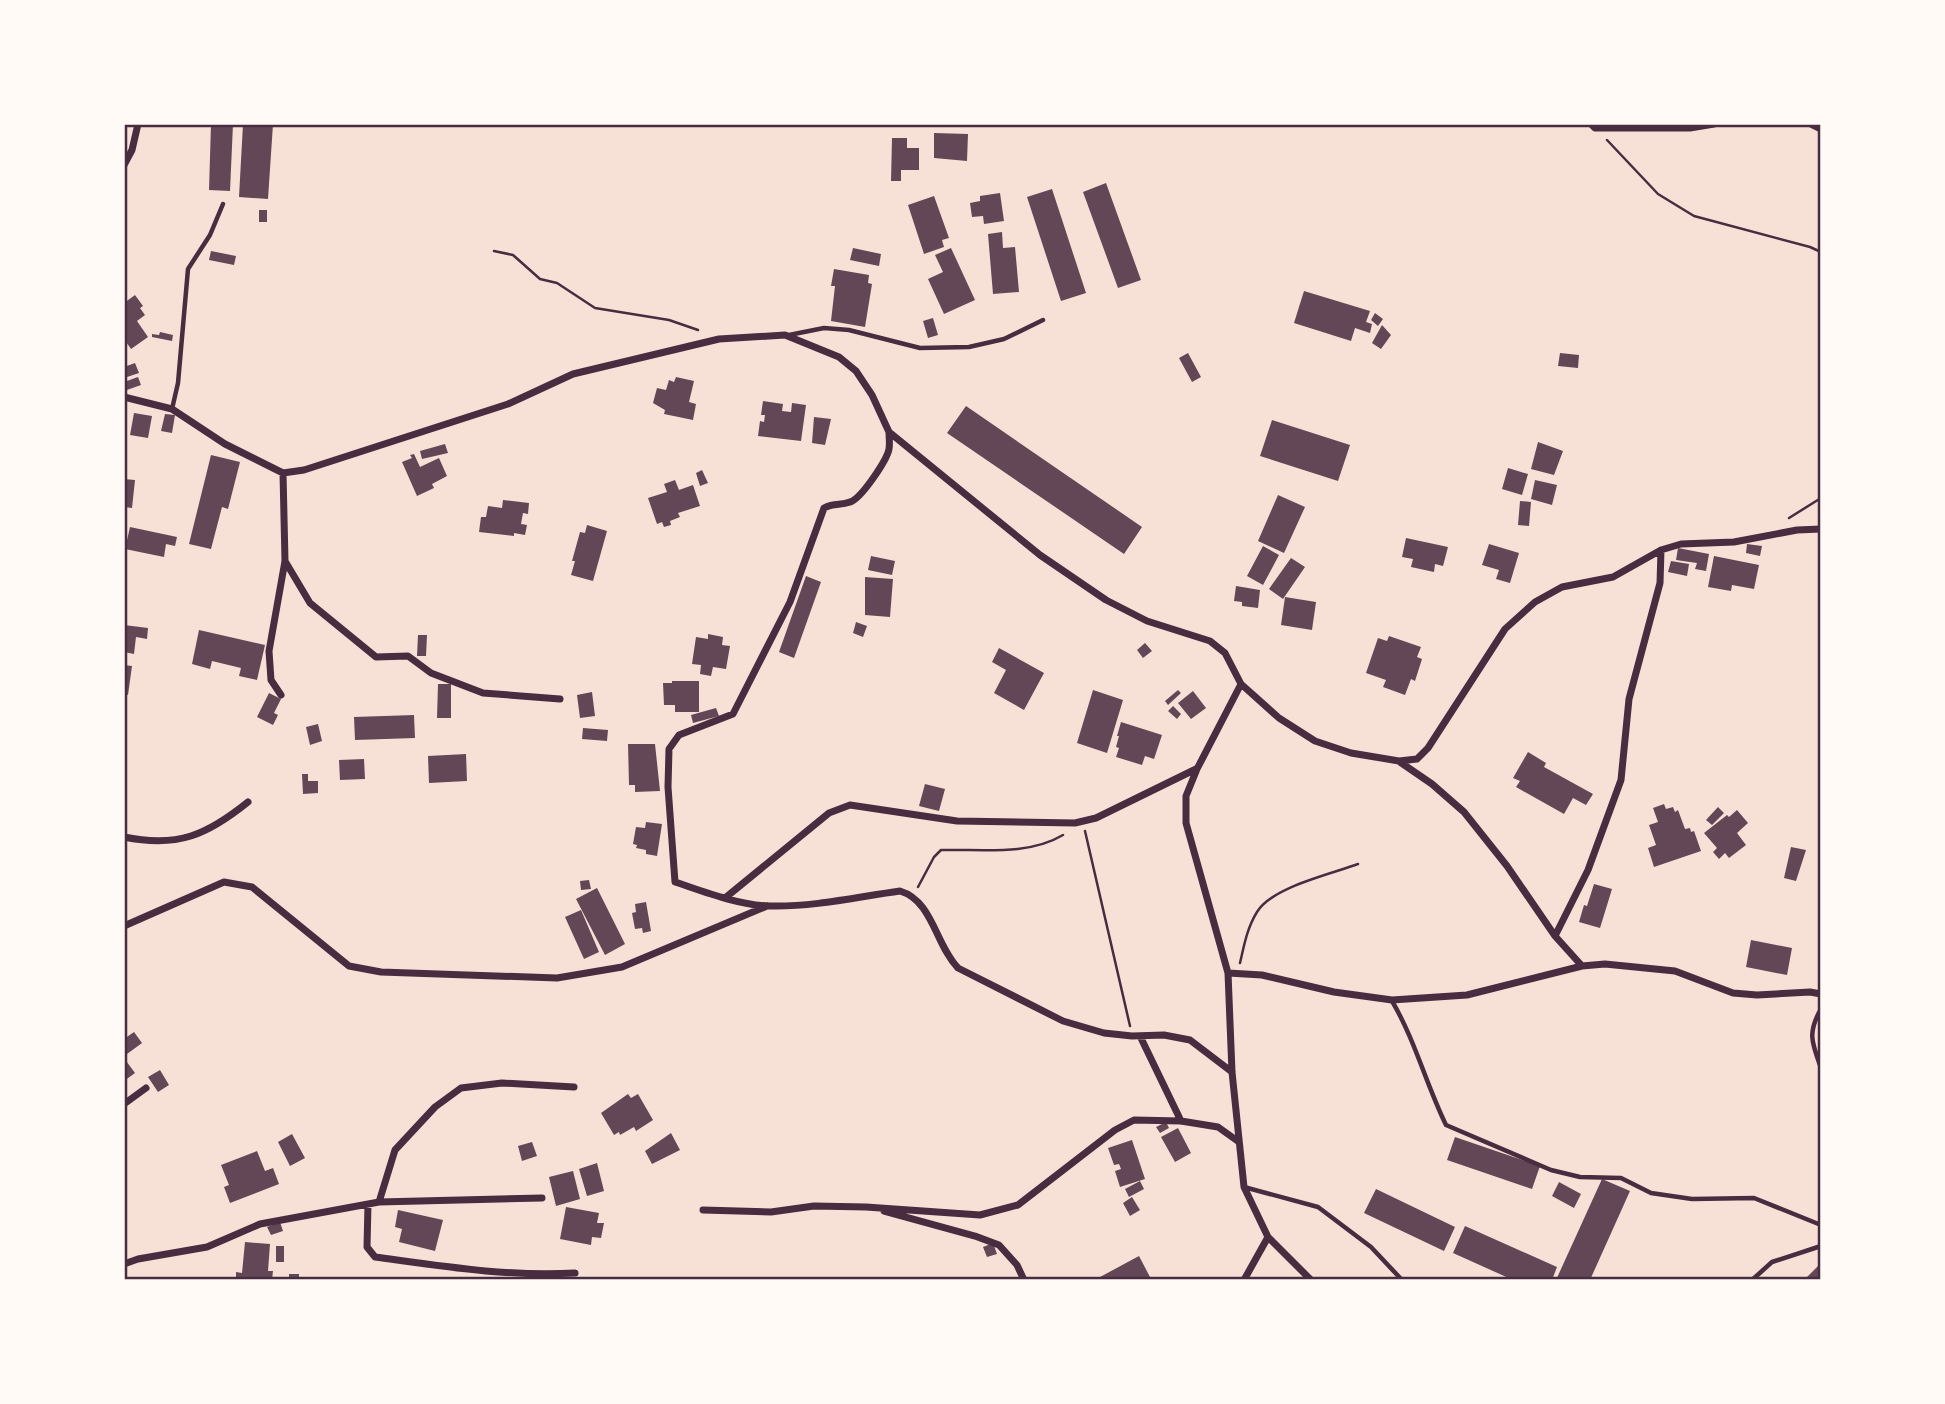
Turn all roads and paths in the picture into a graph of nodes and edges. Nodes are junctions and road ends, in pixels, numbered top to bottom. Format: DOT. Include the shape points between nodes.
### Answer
graph roads {
  1 [pos="138,124"];
  2 [pos="1714,124"];
  3 [pos="1811,124"];
  4 [pos="1593,126"];
  5 [pos="1821,129"];
  6 [pos="124,165"];
  7 [pos="223,204"];
  8 [pos="494,251"];
  9 [pos="1821,252"];
  10 [pos="1043,320"];
  11 [pos="785,335"];
  12 [pos="719,339"];
  13 [pos="124,397"];
  14 [pos="172,409"];
  15 [pos="889,432"];
  16 [pos="283,473"];
  17 [pos="1821,529"];
  18 [pos="1661,550"];
  19 [pos="285,561"];
  20 [pos="1241,684"];
  21 [pos="281,695"];
  22 [pos="560,699"];
  23 [pos="1399,761"];
  24 [pos="1197,768"];
  25 [pos="248,802"];
  26 [pos="1079,822"];
  27 [pos="124,837"];
  28 [pos="1358,864"];
  29 [pos="913,895"];
  30 [pos="725,898"];
  31 [pos="768,906"];
  32 [pos="124,926"];
  33 [pos="1555,936"];
  34 [pos="1582,966"];
  35 [pos="1228,973"];
  36 [pos="1237,974"];
  37 [pos="1821,995"];
  38 [pos="1392,1000"];
  39 [pos="1821,1009"];
  40 [pos="1136,1036"];
  41 [pos="1821,1068"];
  42 [pos="1232,1072"];
  43 [pos="574,1087"];
  44 [pos="146,1088"];
  45 [pos="124,1104"];
  46 [pos="1181,1121"];
  47 [pos="1239,1142"];
  48 [pos="1244,1187"];
  49 [pos="542,1198"];
  50 [pos="379,1202"];
  51 [pos="368,1204"];
  52 [pos="866,1206"];
  53 [pos="703,1210"];
  54 [pos="1821,1225"];
  55 [pos="1268,1237"];
  56 [pos="1821,1246"];
  57 [pos="124,1264"];
  58 [pos="575,1273"];
  59 [pos="1024,1280"];
  60 [pos="1244,1280"];
  61 [pos="1311,1280"];
  62 [pos="1402,1280"];
  63 [pos="1752,1280"];
  1 -- 6 [label="street"];
  2 -- 4 [label="street" via="1690,128"];
  3 -- 5 [label="street"];
  4 -- 9 [label="path" via="1658,194 1694,216"];
  7 -- 14 [label="lane" via="188,269"];
  8 -- 12 [label="path" via="513,255 540,279 557,283 595,308 669,320"];
  10 -- 11 [label="lane" via="1004,339 969,347 920,348 824,328"];
  11 -- 12 [label="street"];
  11 -- 15 [label="street" via="839,357 856,371"];
  12 -- 16 [label="street" via="573,374 508,404"];
  13 -- 14 [label="street"];
  14 -- 16 [label="street" via="225,444"];
  15 -- 20 [label="street" via="1040,555 1106,600 1147,621 1210,642 1225,653"];
  15 -- 30 [label="street" via="883,464 858,497 824,508 790,603 733,714 679,735 669,750 675,882"];
  16 -- 19 [label="street"];
  17 -- 18 [label="street"];
  18 -- 23 [label="street" via="1613,577 1562,587 1535,602 1505,629 1428,748 1417,760"];
  18 -- 33 [label="street" via="1660,583 1629,699 1621,780 1588,870"];
  19 -- 21 [label="street" via="269,651 271,680"];
  19 -- 22 [label="street" via="310,603 376,657 408,656 431,673 483,693"];
  20 -- 23 [label="street" via="1279,718 1315,741"];
  20 -- 24 [label="street"];
  23 -- 33 [label="street" via="1464,812"];
  24 -- 26 [label="street"];
  24 -- 35 [label="street" via="1186,796 1186,823"];
  25 -- 27 [label="street" via="197,835 146,842"];
  26 -- 29 [label="path" via="1047,844 941,850"];
  26 -- 30 [label="street" via="957,821 850,805 829,813"];
  26 -- 40 [label="path"];
  28 -- 36 [label="path" via="1276,894 1259,909 1249,927"];
  29 -- 31 [label="street" via="900,891 811,905"];
  29 -- 40 [label="street" via="958,968 1063,1021 1104,1033"];
  30 -- 31 [label="street"];
  31 -- 32 [label="street" via="622,967 557,978 381,972 349,966 252,887 224,882"];
  33 -- 34 [label="street"];
  34 -- 37 [label="street" via="1675,971 1733,993"];
  34 -- 38 [label="street" via="1467,995"];
  35 -- 36 [label="street"];
  35 -- 42 [label="street"];
  36 -- 38 [label="street"];
  38 -- 54 [label="lane" via="1407,1025 1446,1125 1551,1170 1580,1177 1621,1178 1651,1193 1692,1199 1754,1198"];
  39 -- 41 [label="lane" via="1811,1030"];
  40 -- 42 [label="street" via="1164,1034 1190,1040"];
  40 -- 46 [label="street"];
  42 -- 47 [label="street"];
  43 -- 50 [label="street" via="502,1083 461,1088 435,1107 395,1150"];
  44 -- 45 [label="street"];
  46 -- 47 [label="street" via="1218,1127"];
  46 -- 52 [label="street" via="1134,1120 1018,1205 980,1215"];
  47 -- 48 [label="street"];
  48 -- 55 [label="street"];
  48 -- 62 [label="lane" via="1318,1207 1371,1247"];
  49 -- 50 [label="street"];
  50 -- 51 [label="street"];
  51 -- 57 [label="street" via="260,1224 207,1247"];
  51 -- 58 [label="street" via="368,1247 375,1257 464,1269"];
  52 -- 53 [label="street" via="771,1212"];
  52 -- 59 [label="street" via="999,1245"];
  55 -- 60 [label="street"];
  55 -- 61 [label="street"];
  56 -- 63 [label="lane" via="1772,1262"];
}
